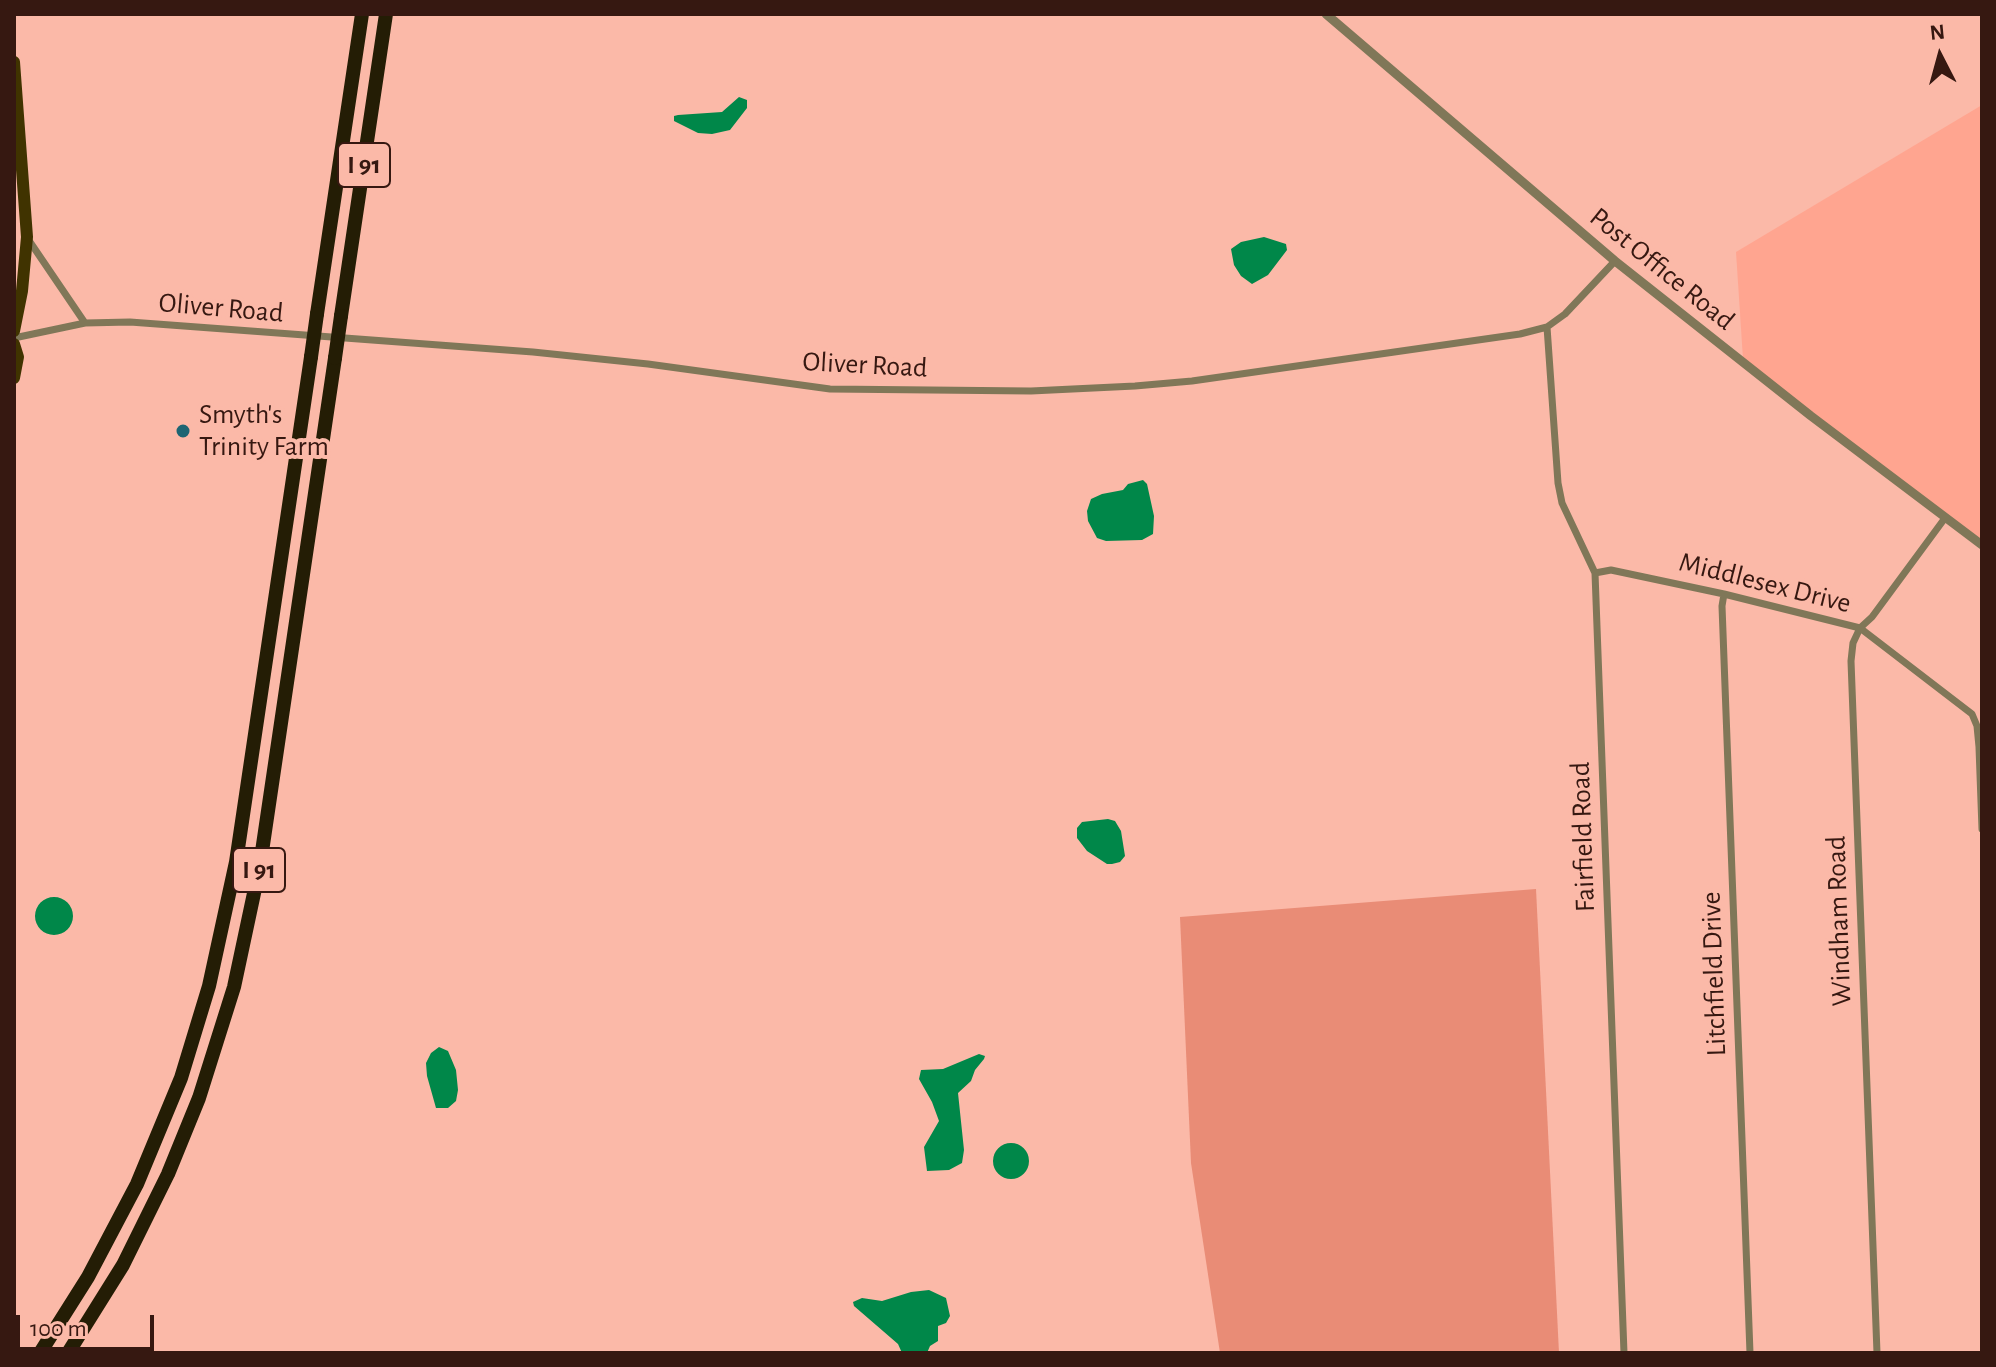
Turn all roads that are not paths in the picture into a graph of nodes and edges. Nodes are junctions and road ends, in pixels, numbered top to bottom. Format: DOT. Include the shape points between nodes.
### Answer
graph roads {
  1 [pos="362,14"];
  2 [pos="386,14"];
  3 [pos="1326,14"];
  4 [pos="14,62"];
  5 [pos="27,237"];
  6 [pos="1615,261"];
  7 [pos="85,323"];
  8 [pos="1547,327"];
  9 [pos="14,331"];
  10 [pos="14,341"];
  11 [pos="14,378"];
  12 [pos="1945,518"];
  13 [pos="1982,545"];
  14 [pos="1595,573"];
  15 [pos="1724,594"];
  16 [pos="1860,628"];
  17 [pos="1982,829"];
  18 [pos="44,1347"];
  19 [pos="70,1350"];
  20 [pos="1624,1353"];
  21 [pos="1750,1353"];
  22 [pos="1877,1353"];
  1 -- 18 [label="highway, I 91, bridge" via="236,862 209,986 181,1078 148,1160 101,1255"];
  2 -- 19 [label="highway, I 91, bridge" via="260,865 234,987 168,1174 123,1265"];
  3 -- 6 [label="street, Post Office Road"];
  4 -- 5 [label="main road"];
  5 -- 7 [label="street"];
  5 -- 9 [label="main road"];
  6 -- 8 [label="street, Oliver Road"];
  6 -- 12 [label="street, Post Office Road"];
  7 -- 8 [label="street, Oliver Road" via="533,352 881,391 1031,391 1192,381 1496,339"];
  7 -- 10 [label="street, Oliver Road"];
  8 -- 14 [label="street, Fairfield Road" via="1558,483"];
  10 -- 11 [label="main road"];
  12 -- 13 [label="street, Post Office Road"];
  12 -- 16 [label="street, Windham Road"];
  14 -- 15 [label="street, Middlesex Drive" via="1611,570"];
  14 -- 20 [label="street, Fairfield Road"];
  15 -- 16 [label="street, Middlesex Drive"];
  15 -- 21 [label="street, Litchfield Drive"];
  16 -- 17 [label="street, Middlesex Drive" via="1972,714 1979,747"];
  16 -- 22 [label="street, Windham Road" via="1851,661"];
}
